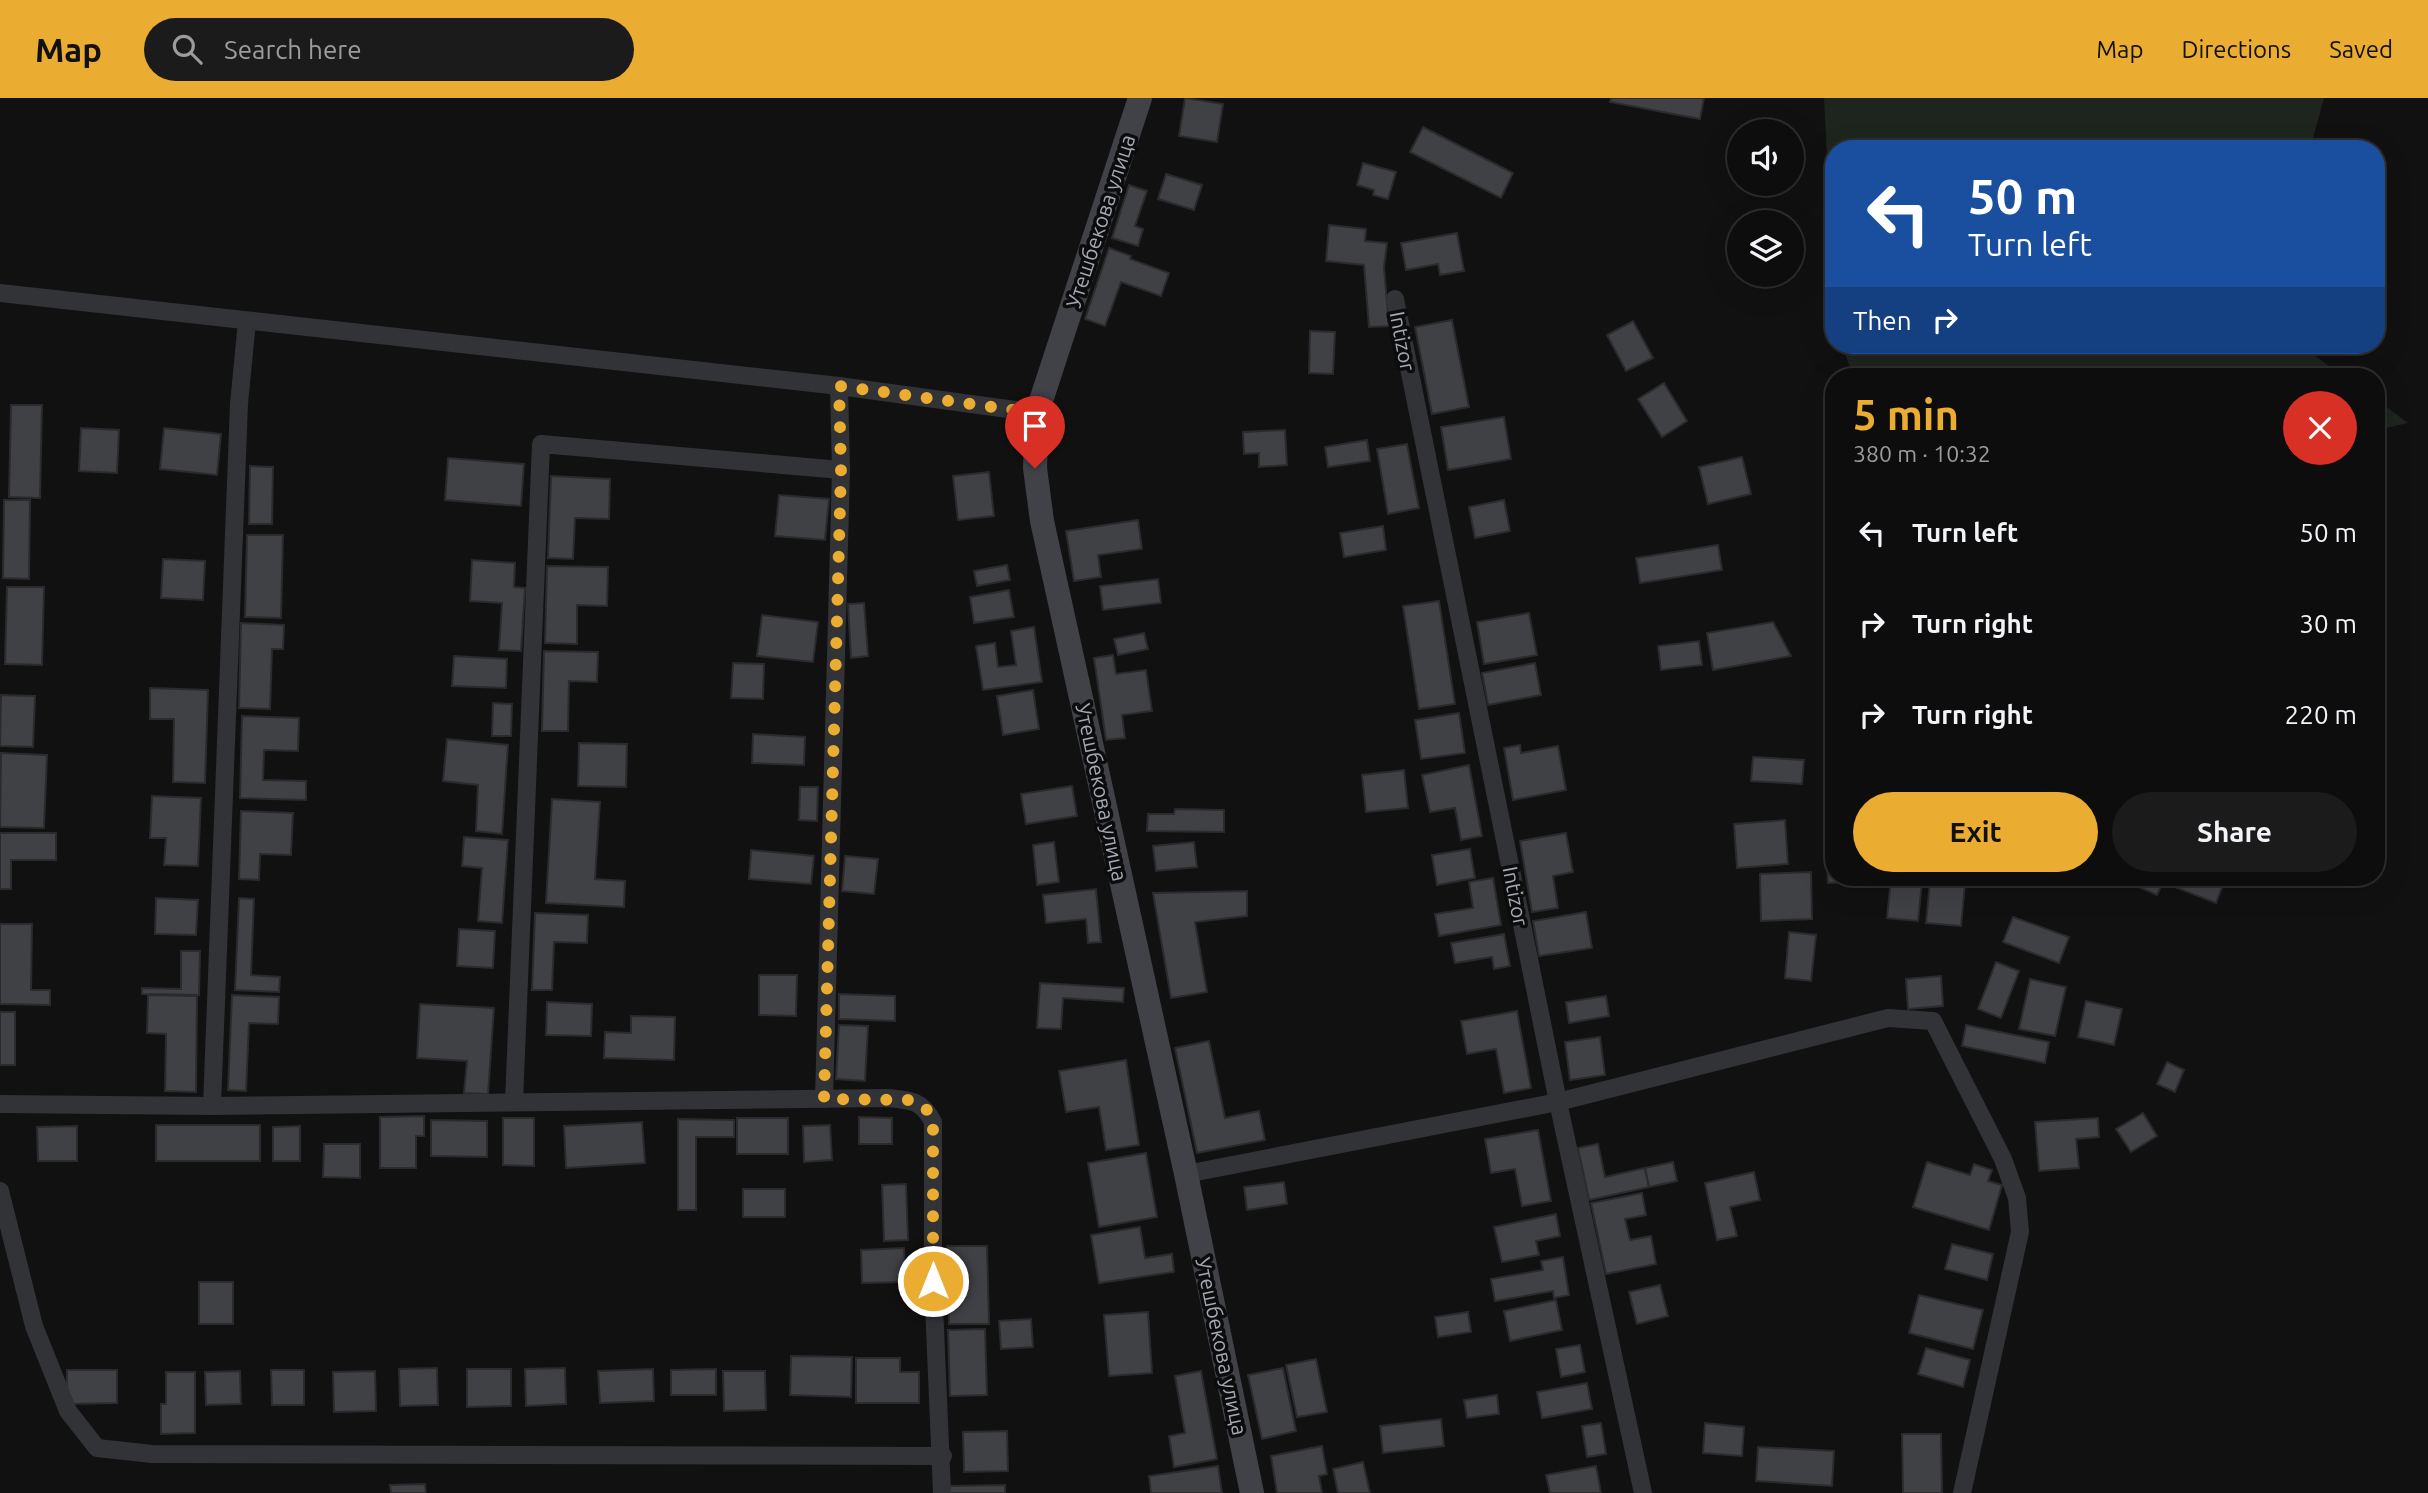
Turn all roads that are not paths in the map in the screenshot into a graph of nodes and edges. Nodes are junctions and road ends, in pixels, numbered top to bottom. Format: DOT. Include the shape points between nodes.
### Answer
graph roads {
  1 [pos="1140,98"];
  2 [pos="0,293"];
  3 [pos="1395,299"];
  4 [pos="247,321"];
  5 [pos="839,386"];
  6 [pos="1037,413"];
  7 [pos="841,470"];
  8 [pos="824,1099"];
  9 [pos="514,1102"];
  10 [pos="1558,1102"];
  11 [pos="0,1104"];
  12 [pos="212,1106"];
  13 [pos="1186,1174"];
  14 [pos="0,1191"];
  15 [pos="943,1456"];
  16 [pos="942,1493"];
  17 [pos="1252,1493"];
  18 [pos="1643,1493"];
  19 [pos="1962,1493"];
  1 -- 6 [label="main road, Утешбекова улица"];
  2 -- 4 [label="street"];
  3 -- 10 [label="street, Intizor"];
  4 -- 5 [label="street"];
  4 -- 12 [label="street" via="239,404"];
  5 -- 6 [label="street"];
  5 -- 7 [label="street"];
  6 -- 13 [label="main road, Утешбекова улица" via="1035,468 1042,521"];
  7 -- 8 [label="street"];
  7 -- 9 [label="street" via="541,444"];
  8 -- 9 [label="street"];
  8 -- 15 [label="street" via="911,1100 927,1110 933,1122 933,1281"];
  9 -- 12 [label="street"];
  10 -- 13 [label="street"];
  10 -- 18 [label="street, Intizor"];
  10 -- 19 [label="street" via="1888,1018 1933,1021 2003,1159 2017,1198 2020,1232"];
  11 -- 12 [label="street"];
  13 -- 17 [label="main road, Утешбекова улица"];
  14 -- 15 [label="street" via="34,1326 68,1411 97,1448 152,1454"];
  15 -- 16 [label="street"];
}
